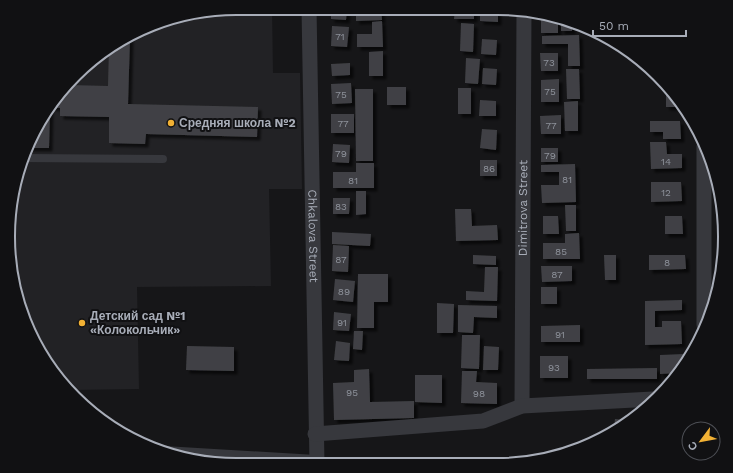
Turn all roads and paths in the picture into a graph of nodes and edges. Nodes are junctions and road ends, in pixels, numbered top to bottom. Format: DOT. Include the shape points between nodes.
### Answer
graph roads {
  1 [pos="309,15"];
  2 [pos="524,17"];
  3 [pos="30,158"];
  4 [pos="163,159"];
  5 [pos="704,160"];
  6 [pos="704,313"];
  7 [pos="647,399"];
  8 [pos="522,406"];
  9 [pos="315,434"];
  10 [pos="184,451"];
  11 [pos="275,458"];
  12 [pos="316,458"];
  1 -- 9 [label="street, Chkalova Street"];
  2 -- 8 [label="street, Dimitrova Street"];
  3 -- 4 [label="lane"];
  5 -- 6 [label="street"];
  7 -- 8 [label="street"];
  8 -- 9 [label="street" via="483,421"];
  9 -- 12 [label="street, Chkalova Street"];
  10 -- 11 [label="lane"];
}
